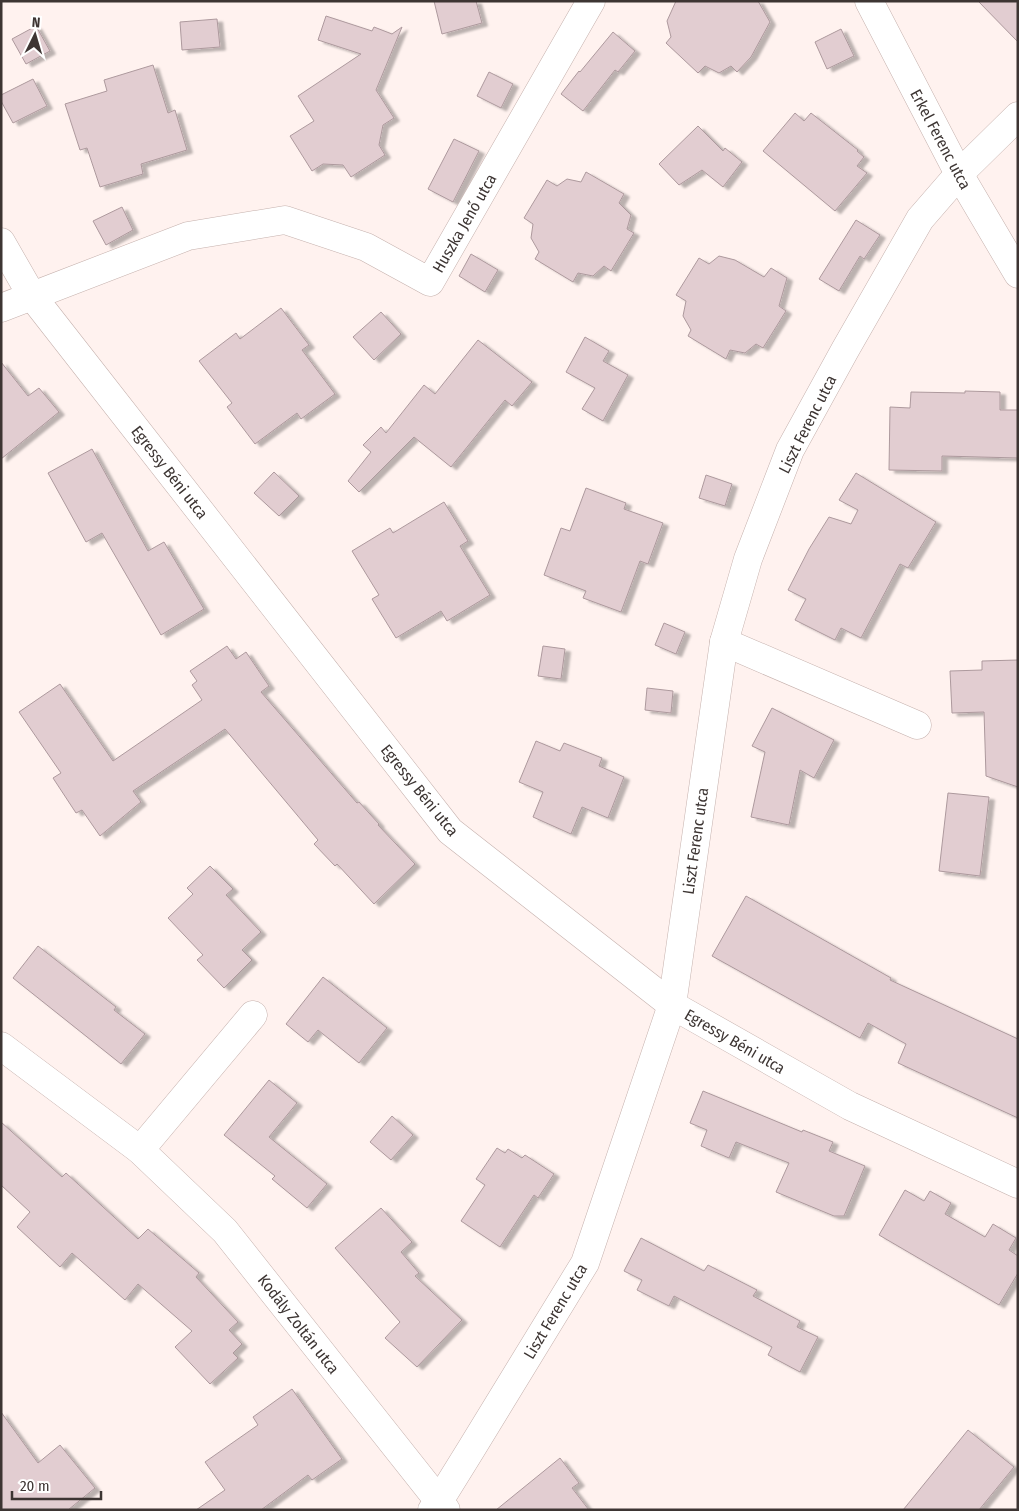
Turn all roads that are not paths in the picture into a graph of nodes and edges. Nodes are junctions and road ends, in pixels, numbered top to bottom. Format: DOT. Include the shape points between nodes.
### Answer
graph roads {
  1 [pos="591,1"];
  2 [pos="869,1"];
  3 [pos="1018,116"];
  4 [pos="959,174"];
  5 [pos="1,242"];
  6 [pos="1018,274"];
  7 [pos="32,296"];
  8 [pos="1,308"];
  9 [pos="724,642"];
  10 [pos="916,725"];
  11 [pos="672,1005"];
  12 [pos="253,1015"];
  13 [pos="1,1046"];
  14 [pos="140,1150"];
  15 [pos="1018,1184"];
  16 [pos="439,1507"];
  1 -- 7 [label="street, Huszka Jenő utca" via="430,282 366,247 285,220 188,236"];
  2 -- 4 [label="street, Erkel Ferenc utca"];
  3 -- 4 [label="street, Liszt Ferenc utca"];
  4 -- 6 [label="street, Erkel Ferenc utca"];
  4 -- 9 [label="street, Liszt Ferenc utca" via="920,219 790,450 748,559"];
  5 -- 7 [label="street, Egressy Béni utca"];
  7 -- 8 [label="street, Huszka Jenő utca"];
  7 -- 11 [label="street, Egressy Béni utca" via="450,831"];
  9 -- 10 [label="street"];
  9 -- 11 [label="street, Liszt Ferenc utca"];
  11 -- 15 [label="street, Egressy Béni utca" via="850,1106"];
  11 -- 16 [label="street, Liszt Ferenc utca" via="584,1263"];
  12 -- 14 [label="street"];
  13 -- 14 [label="street, Kodály Zoltán utca"];
  14 -- 16 [label="street, Kodály Zoltán utca" via="225,1231"];
}
